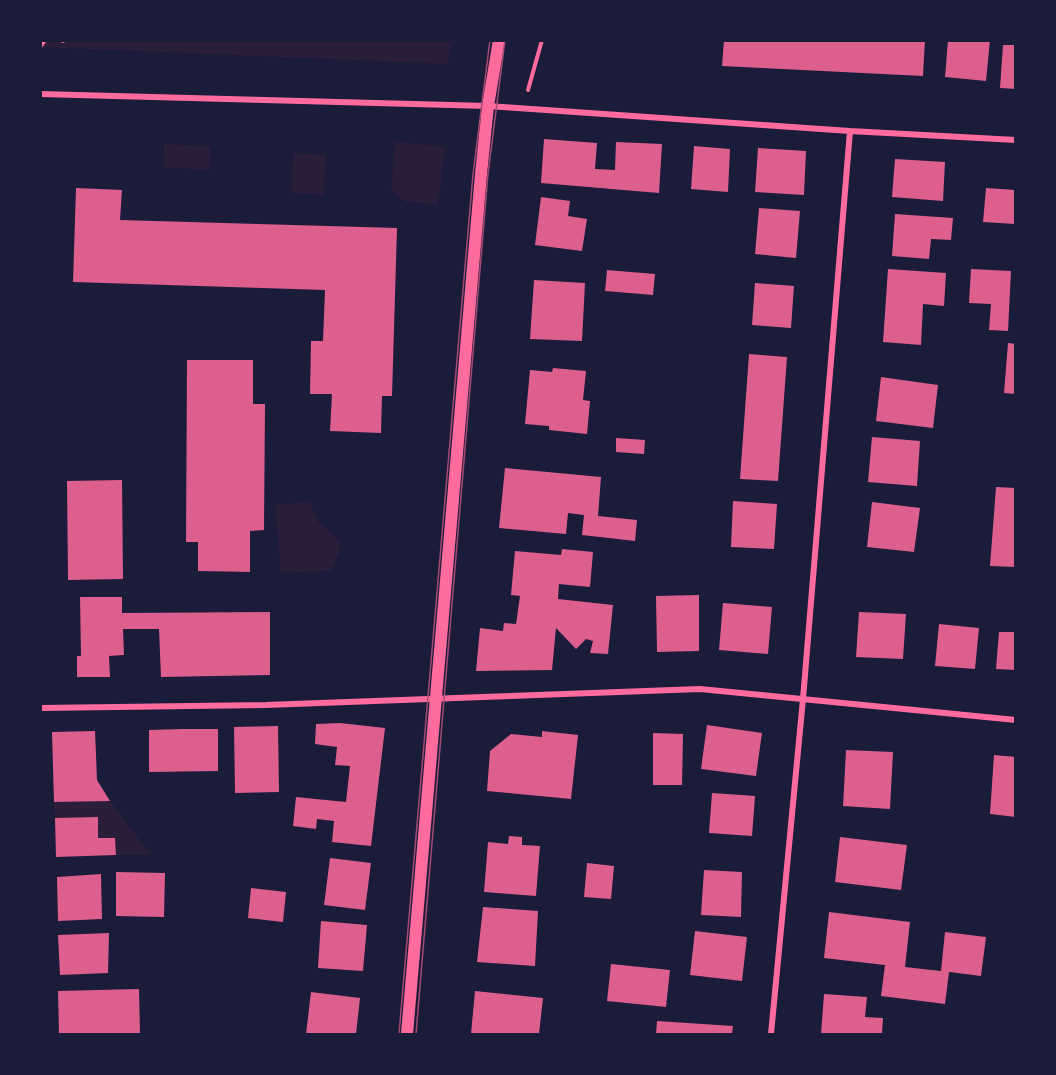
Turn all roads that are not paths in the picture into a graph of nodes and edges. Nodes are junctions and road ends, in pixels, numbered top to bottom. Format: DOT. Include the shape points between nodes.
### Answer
graph roads {
  1 [pos="499,40"];
  2 [pos="40,94"];
  3 [pos="488,106"];
  4 [pos="850,131"];
  5 [pos="1016,140"];
  6 [pos="803,699"];
  7 [pos="436,700"];
  8 [pos="40,708"];
  9 [pos="1016,720"];
  10 [pos="407,1035"];
  11 [pos="771,1035"];
  1 -- 3 [label="main road"];
  2 -- 3 [label="street"];
  3 -- 4 [label="street"];
  3 -- 7 [label="main road"];
  4 -- 5 [label="street"];
  4 -- 6 [label="street"];
  6 -- 7 [label="street" via="700,689"];
  6 -- 9 [label="street"];
  6 -- 11 [label="street"];
  7 -- 8 [label="street"];
  7 -- 10 [label="main road"];
}
